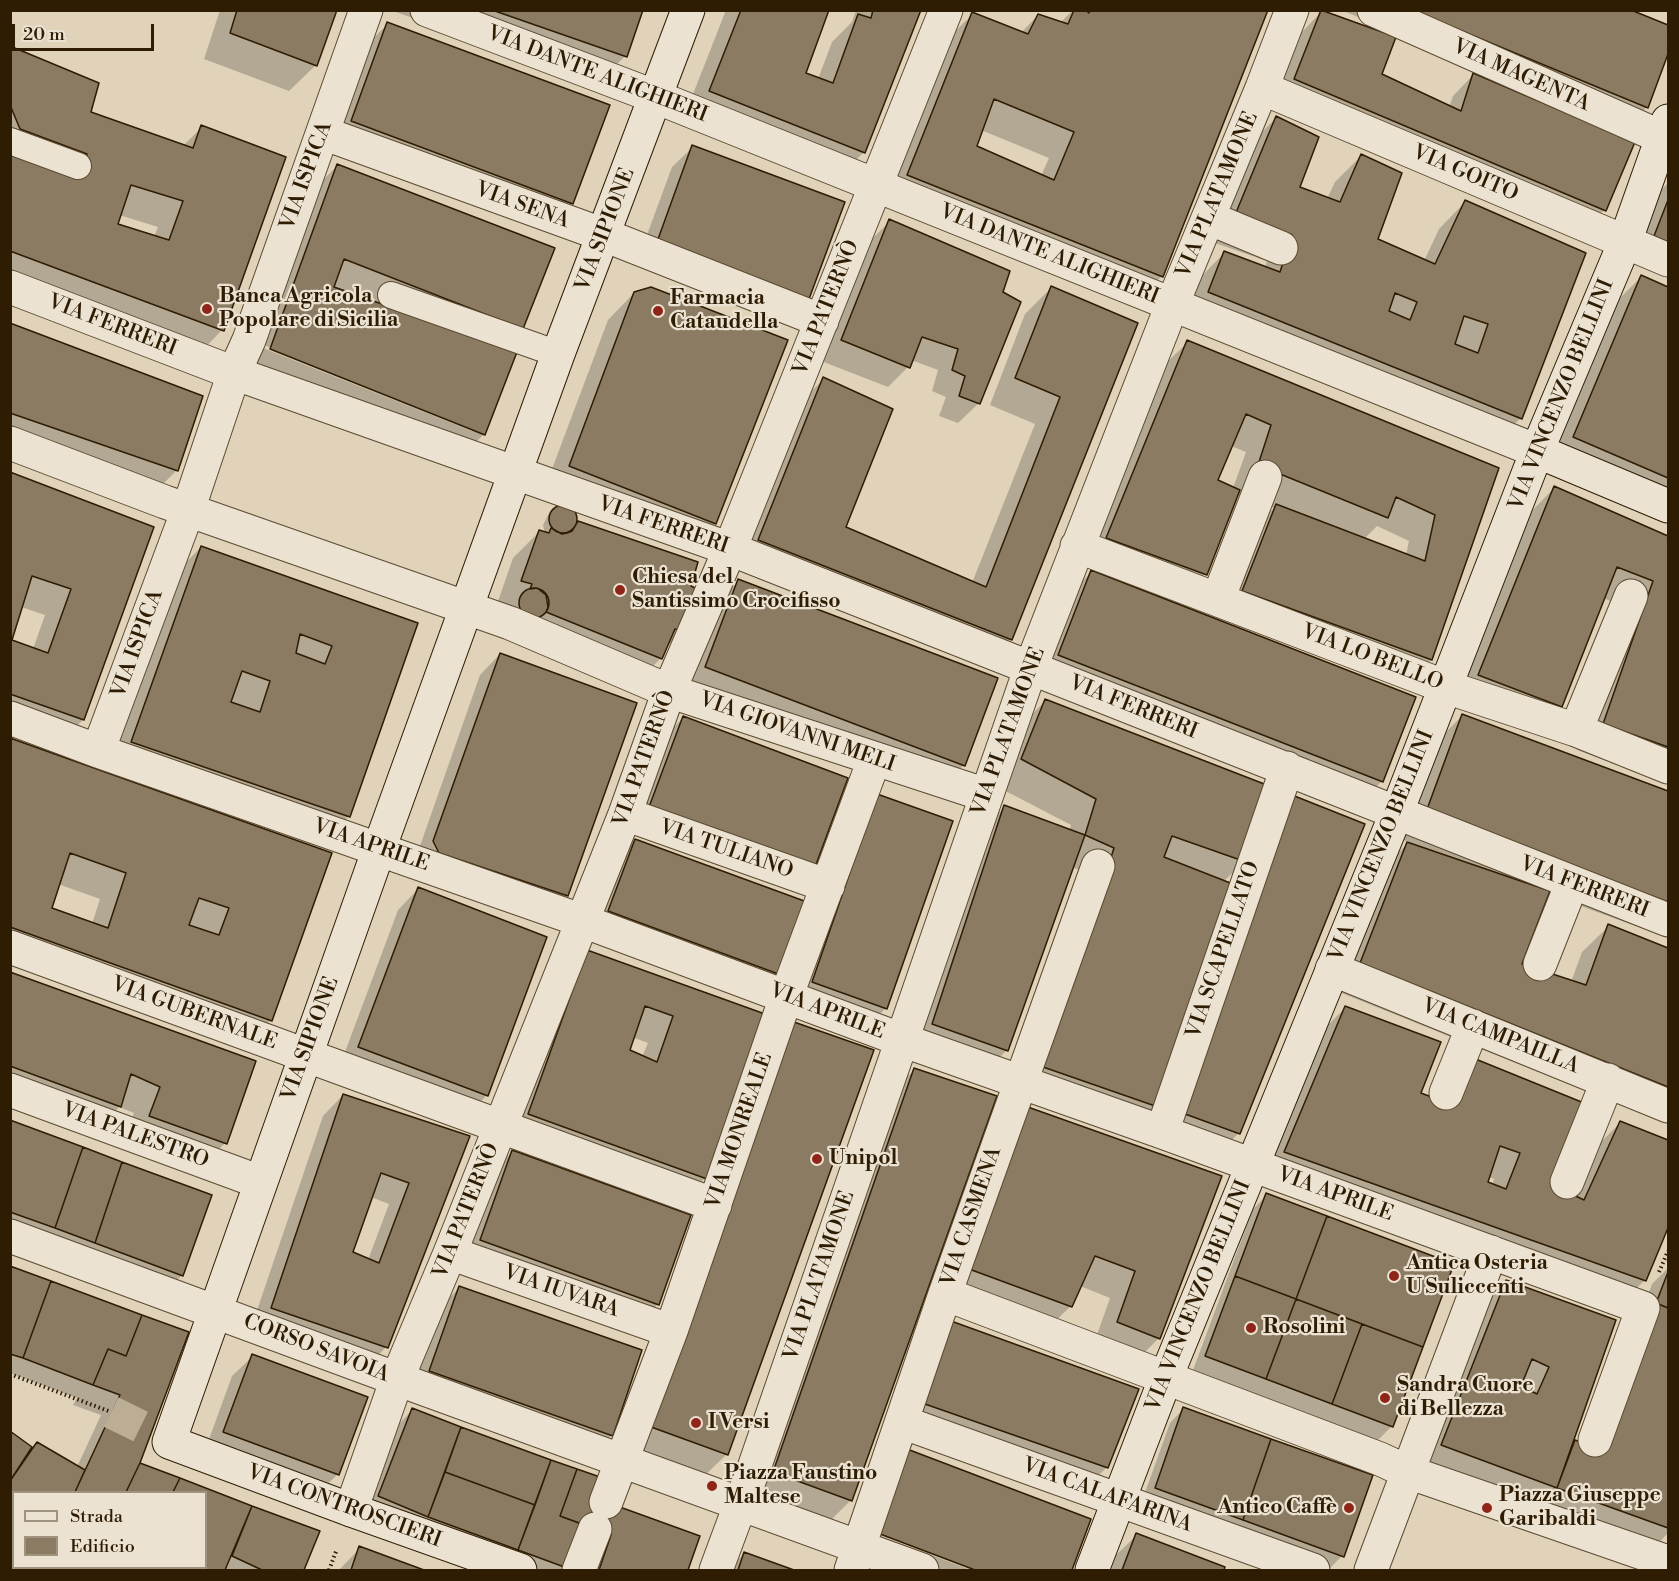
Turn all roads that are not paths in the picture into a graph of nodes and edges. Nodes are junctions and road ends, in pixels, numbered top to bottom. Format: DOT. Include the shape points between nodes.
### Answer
graph roads {
  1 [pos="366,10"];
  2 [pos="427,10"];
  3 [pos="688,10"];
  4 [pos="946,10"];
  5 [pos="1292,10"];
  6 [pos="1374,10"];
  7 [pos="1263,88"];
  8 [pos="656,97"];
  9 [pos="323,133"];
  10 [pos="1666,133"];
  11 [pos="10,141"];
  12 [pos="78,166"];
  13 [pos="876,186"];
  14 [pos="1209,218"];
  15 [pos="604,236"];
  16 [pos="1625,242"];
  17 [pos="1281,248"];
  18 [pos="1668,260"];
  19 [pos="10,287"];
  20 [pos="391,294"];
  21 [pos="1172,304"];
  22 [pos="822,321"];
  23 [pos="558,354"];
  24 [pos="224,369"];
  25 [pos="10,443"];
  26 [pos="1537,451"];
  27 [pos="519,462"];
  28 [pos="1265,477"];
  29 [pos="1668,506"];
  30 [pos="176,516"];
  31 [pos="1077,546"];
  32 [pos="730,549"];
  33 [pos="1631,596"];
  34 [pos="1218,599"];
  35 [pos="462,622"];
  36 [pos="1031,667"];
  37 [pos="1446,687"];
  38 [pos="669,691"];
  39 [pos="10,718"];
  40 [pos="1576,730"];
  41 [pos="98,750"];
  42 [pos="874,760"];
  43 [pos="1668,767"];
  44 [pos="1287,768"];
  45 [pos="986,795"];
  46 [pos="625,814"];
  47 [pos="1396,814"];
  48 [pos="379,849"];
  49 [pos="1098,866"];
  50 [pos="1572,883"];
  51 [pos="828,886"];
  52 [pos="1668,920"];
  53 [pos="583,921"];
  54 [pos="10,947"];
  55 [pos="1540,964"];
  56 [pos="1332,969"];
  57 [pos="786,997"];
  58 [pos="1473,1026"];
  59 [pos="902,1040"];
  60 [pos="305,1055"];
  61 [pos="1608,1080"];
  62 [pos="1019,1082"];
  63 [pos="10,1090"];
  64 [pos="1446,1094"];
  65 [pos="1668,1106"];
  66 [pos="501,1126"];
  67 [pos="1162,1132"];
  68 [pos="1252,1165"];
  69 [pos="260,1182"];
  70 [pos="1567,1182"];
  71 [pos="715,1205"];
  72 [pos="10,1236"];
  73 [pos="1491,1252"];
  74 [pos="450,1253"];
  75 [pos="945,1294"];
  76 [pos="216,1311"];
  77 [pos="671,1331"];
  78 [pos="1166,1377"];
  79 [pos="397,1379"];
  80 [pos="902,1422"];
  81 [pos="160,1437"];
  82 [pos="1595,1440"];
  83 [pos="621,1461"];
  84 [pos="1394,1465"];
  85 [pos="1118,1500"];
  86 [pos="741,1503"];
  87 [pos="351,1510"];
  88 [pos="721,1558"];
  89 [pos="855,1559"];
  90 [pos="1668,1562"];
  91 [pos="520,1570"];
  92 [pos="579,1570"];
  93 [pos="922,1570"];
  94 [pos="1092,1570"];
  95 [pos="1313,1570"];
  96 [pos="1371,1570"];
  1 -- 9 [label="street, VIA ISPICA"];
  2 -- 8 [label="street, VIA DANTE ALIGHIERI"];
  3 -- 8 [label="street, VIA SIPIONE"];
  4 -- 13 [label="street, VIA PATERNÒ"];
  5 -- 7 [label="street, VIA PLATAMONE"];
  6 -- 10 [label="street, VIA MAGENTA"];
  7 -- 14 [label="street, VIA PLATAMONE"];
  7 -- 16 [label="street, VIA GOITO"];
  8 -- 13 [label="street, VIA DANTE ALIGHIERI"];
  8 -- 15 [label="street, VIA SIPIONE"];
  9 -- 15 [label="street, VIA SENA"];
  9 -- 24 [label="street, VIA ISPICA" via="249,340"];
  10 -- 16 [label="street, VIA VINCENZO BELLINI"];
  11 -- 12 [label="lane"];
  13 -- 21 [label="street, VIA DANTE ALIGHIERI"];
  13 -- 22 [label="street, VIA PATERNÒ"];
  14 -- 17 [label="street"];
  14 -- 21 [label="street, VIA PLATAMONE"];
  15 -- 22 [label="street, VIA SENA"];
  15 -- 23 [label="street, VIA SIPIONE"];
  16 -- 18 [label="street, VIA GOITO"];
  16 -- 26 [label="street, VIA VINCENZO BELLINI"];
  19 -- 24 [label="street, VIA FERRERI"];
  20 -- 23 [label="lane"];
  21 -- 26 [label="street, VIA DANTE ALIGHIERI"];
  21 -- 31 [label="street, VIA PLATAMONE"];
  22 -- 32 [label="street, VIA PATERNÒ"];
  23 -- 27 [label="street, VIA SIPIONE"];
  24 -- 27 [label="street, VIA FERRERI"];
  24 -- 30 [label="street, VIA ISPICA"];
  25 -- 30 [label="street"];
  26 -- 29 [label="street, VIA DANTE ALIGHIERI"];
  26 -- 37 [label="street, VIA VINCENZO BELLINI"];
  27 -- 32 [label="street, VIA FERRERI" via="561,490"];
  27 -- 35 [label="street, VIA SIPIONE"];
  28 -- 34 [label="street"];
  30 -- 35 [label="street, VIA GIOVANNI MELI"];
  30 -- 41 [label="street, VIA ISPICA"];
  31 -- 34 [label="street, VIA LO BELLO"];
  31 -- 36 [label="street, VIA PLATAMONE"];
  32 -- 36 [label="street, VIA FERRERI"];
  32 -- 38 [label="street, VIA PATERNÒ"];
  33 -- 40 [label="street"];
  34 -- 37 [label="street, VIA LO BELLO"];
  35 -- 38 [label="street, VIA GIOVANNI MELI" via="510,623"];
  35 -- 48 [label="street, VIA SIPIONE"];
  36 -- 44 [label="street, VIA FERRERI"];
  36 -- 45 [label="street, VIA PLATAMONE"];
  37 -- 40 [label="street, VIA LO BELLO"];
  37 -- 47 [label="street, VIA VINCENZO BELLINI"];
  38 -- 42 [label="street, VIA GIOVANNI MELI"];
  38 -- 46 [label="street, VIA PATERNÒ"];
  39 -- 41 [label="street, VIA APRILE"];
  40 -- 43 [label="street, VIA LO BELLO"];
  41 -- 48 [label="street, VIA APRILE"];
  42 -- 45 [label="street, VIA GIOVANNI MELI"];
  42 -- 51 [label="street, VIA MONREALE"];
  44 -- 47 [label="street, VIA FERRERI"];
  44 -- 67 [label="street, VIA SCAPELLATO"];
  45 -- 59 [label="street, VIA PLATAMONE"];
  46 -- 51 [label="street, VIA TULIANO"];
  46 -- 53 [label="street, VIA PATERNÒ"];
  47 -- 50 [label="street, VIA FERRERI"];
  47 -- 56 [label="street, VIA VINCENZO BELLINI"];
  48 -- 53 [label="street, VIA APRILE"];
  48 -- 60 [label="street, VIA SIPIONE"];
  49 -- 62 [label="street, VIA CASMENA"];
  50 -- 52 [label="street, VIA FERRERI"];
  50 -- 55 [label="street"];
  51 -- 57 [label="street, VIA MONREALE"];
  53 -- 57 [label="street, VIA APRILE"];
  53 -- 66 [label="street, VIA PATERNÒ"];
  54 -- 60 [label="street, VIA GUBERNALE"];
  56 -- 58 [label="street, VIA CAMPAILLA"];
  56 -- 68 [label="street, VIA VINCENZO BELLINI"];
  57 -- 59 [label="street, VIA APRILE"];
  57 -- 71 [label="street, VIA MONREALE"];
  58 -- 61 [label="street, VIA CAMPAILLA"];
  58 -- 64 [label="street"];
  59 -- 62 [label="street, VIA APRILE"];
  59 -- 86 [label="street, VIA PLATAMONE"];
  60 -- 66 [label="street, VIA GUBERNALE"];
  60 -- 69 [label="street, VIA SIPIONE"];
  61 -- 65 [label="street, VIA CAMPAILLA"];
  61 -- 70 [label="street"];
  62 -- 67 [label="street, VIA APRILE"];
  62 -- 75 [label="street, VIA CASMENA"];
  63 -- 69 [label="street, VIA PALESTRO"];
  66 -- 71 [label="street, VIA GUBERNALE"];
  66 -- 74 [label="street, VIA PATERNÒ"];
  67 -- 68 [label="street, VIA APRILE"];
  68 -- 73 [label="street, VIA APRILE"];
  68 -- 78 [label="street, VIA VINCENZO BELLINI"];
  69 -- 76 [label="street, VIA SIPIONE"];
  71 -- 77 [label="street, VIA MONREALE"];
  72 -- 76 [label="street, CORSO SAVOIA"];
  73 -- 82 [label="street, VIA APRILE" via="1643,1308"];
  73 -- 84 [label="street" via="1420,1437"];
  74 -- 77 [label="street, VIA IUVARA"];
  74 -- 79 [label="street, VIA PATERNÒ"];
  75 -- 78 [label="street"];
  75 -- 80 [label="street, VIA CASMENA"];
  76 -- 79 [label="street, CORSO SAVOIA"];
  76 -- 81 [label="street, VIA SIPIONE"];
  77 -- 83 [label="street, VIA MONREALE"];
  78 -- 84 [label="street"];
  78 -- 85 [label="street, VIA VINCENZO BELLINI"];
  79 -- 83 [label="street, CORSO SAVOIA"];
  79 -- 87 [label="street, VIA PATERNÒ"];
  80 -- 85 [label="street, VIA CALAFARINA"];
  80 -- 89 [label="street, VIA CASMENA"];
  81 -- 87 [label="street, VIA CONTROSCIERI"];
  83 -- 86 [label="street, CORSO SAVOIA"];
  83 -- 92 [label="street, VIA MONREALE"];
  84 -- 90 [label="street"];
  84 -- 96 [label="street"];
  85 -- 94 [label="street, VIA VINCENZO BELLINI"];
  85 -- 95 [label="street, VIA CALAFARINA"];
  86 -- 88 [label="street, VIA PLATAMONE"];
  86 -- 89 [label="street, CORSO SAVOIA"];
  87 -- 91 [label="street, VIA CONTROSCIERI"];
  89 -- 93 [label="street"];
}
